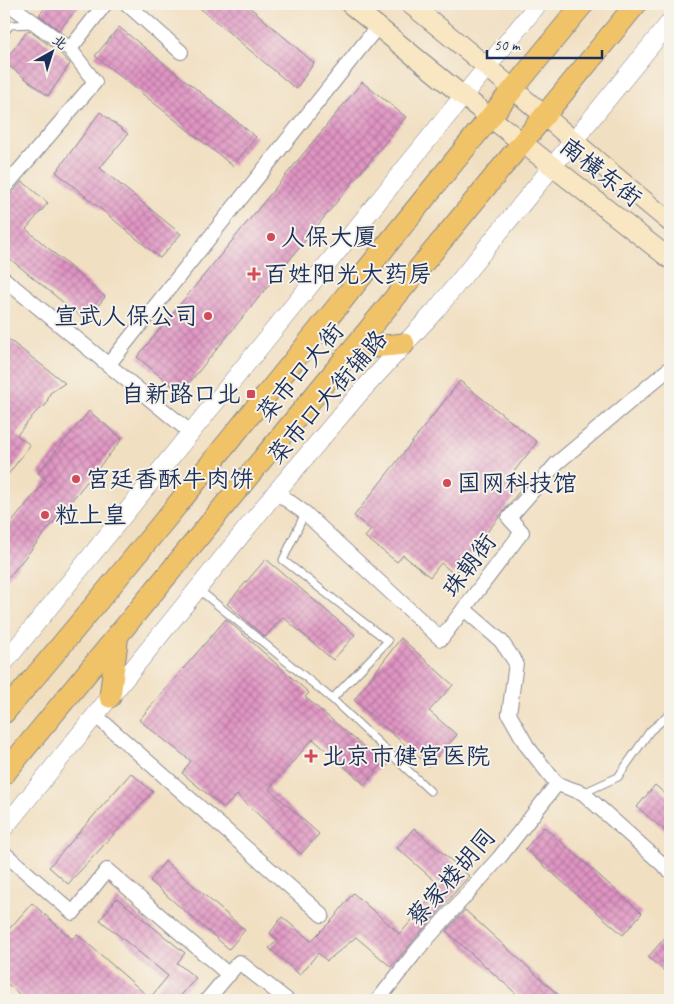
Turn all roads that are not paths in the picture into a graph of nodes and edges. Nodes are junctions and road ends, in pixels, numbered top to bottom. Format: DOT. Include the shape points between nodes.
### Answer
graph roads {
  1 [pos="9,4"];
  2 [pos="105,4"];
  3 [pos="127,4"];
  4 [pos="350,4"];
  5 [pos="410,4"];
  6 [pos="538,4"];
  7 [pos="582,4"];
  8 [pos="636,4"];
  9 [pos="670,22"];
  10 [pos="36,24"];
  11 [pos="378,26"];
  12 [pos="4,33"];
  13 [pos="70,49"];
  14 [pos="181,52"];
  15 [pos="487,65"];
  16 [pos="513,87"];
  17 [pos="462,96"];
  18 [pos="490,116"];
  19 [pos="544,117"];
  20 [pos="573,142"];
  21 [pos="524,143"];
  22 [pos="553,167"];
  23 [pos="4,188"];
  24 [pos="670,222"];
  25 [pos="670,259"];
  26 [pos="4,279"];
  27 [pos="404,344"];
  28 [pos="353,349"];
  29 [pos="109,364"];
  30 [pos="670,368"];
  31 [pos="190,432"];
  32 [pos="276,492"];
  33 [pos="305,513"];
  34 [pos="198,589"];
  35 [pos="464,610"];
  36 [pos="118,634"];
  37 [pos="4,664"];
  38 [pos="110,697"];
  39 [pos="332,699"];
  40 [pos="4,713"];
  41 [pos="670,714"];
  42 [pos="96,715"];
  43 [pos="4,774"];
  44 [pos="557,784"];
  45 [pos="430,791"];
  46 [pos="582,792"];
  47 [pos="4,828"];
  48 [pos="4,853"];
  49 [pos="670,871"];
  50 [pos="322,915"];
  51 [pos="228,974"];
  52 [pos="207,1000"];
  53 [pos="287,1000"];
  54 [pos="378,1000"];
  1 -- 10 [label="street"];
  2 -- 13 [label="street"];
  3 -- 14 [label="street"];
  4 -- 11 [label="main road, 南横东街"];
  5 -- 15 [label="main road, 南横东街"];
  6 -- 15 [label="street"];
  7 -- 16 [label="main road, 菜市口大街"];
  8 -- 19 [label="main road, 菜市口大街"];
  9 -- 20 [label="street, 菜市口大街辅路"];
  10 -- 12 [label="lane" via="10,25"];
  10 -- 13 [label="street"];
  11 -- 17 [label="main road, 南横东街"];
  11 -- 29 [label="street"];
  13 -- 23 [label="street" via="95,82"];
  15 -- 16 [label="main road, 南横东街"];
  15 -- 17 [label="street"];
  16 -- 18 [label="main road, 菜市口大街"];
  16 -- 19 [label="main road, 南横东街"];
  17 -- 18 [label="main road, 南横东街"];
  17 -- 31 [label="street"];
  18 -- 21 [label="main road, 南横东街"];
  18 -- 40 [label="main road, 菜市口大街" via="196,483"];
  19 -- 20 [label="main road, 南横东街"];
  19 -- 21 [label="main road, 菜市口大街"];
  20 -- 22 [label="street, 菜市口大街辅路"];
  20 -- 24 [label="main road, 南横东街"];
  21 -- 22 [label="main road, 南横东街"];
  21 -- 28 [label="main road, 菜市口大街"];
  22 -- 25 [label="main road, 南横东街"];
  22 -- 27 [label="street, 菜市口大街辅路"];
  26 -- 29 [label="street"];
  27 -- 28 [label="main road"];
  27 -- 32 [label="street, 菜市口大街辅路"];
  28 -- 36 [label="main road, 菜市口大街"];
  29 -- 31 [label="street"];
  30 -- 35 [label="street, 珠朝街" via="557,464 509,518 522,532"];
  31 -- 37 [label="street"];
  32 -- 33 [label="street, 珠朝街"];
  32 -- 34 [label="street, 菜市口大街辅路"];
  33 -- 35 [label="street, 珠朝街" via="441,639"];
  33 -- 39 [label="lane" via="283,560 388,641"];
  34 -- 38 [label="street, 菜市口大街辅路"];
  34 -- 39 [label="lane"];
  35 -- 44 [label="street" via="501,641 516,663 509,714 527,746"];
  36 -- 38 [label="main road"];
  36 -- 43 [label="main road, 菜市口大街"];
  38 -- 42 [label="street, 菜市口大街辅路"];
  39 -- 45 [label="lane"];
  41 -- 46 [label="lane" via="650,731 618,777"];
  42 -- 47 [label="street, 菜市口大街辅路"];
  42 -- 50 [label="street"];
  44 -- 46 [label="street"];
  44 -- 54 [label="street, 蔡家楼胡同" via="499,858 418,949"];
  46 -- 49 [label="street"];
  48 -- 51 [label="street" via="73,912 107,870"];
  51 -- 52 [label="street"];
  51 -- 53 [label="street" via="240,962"];
}
